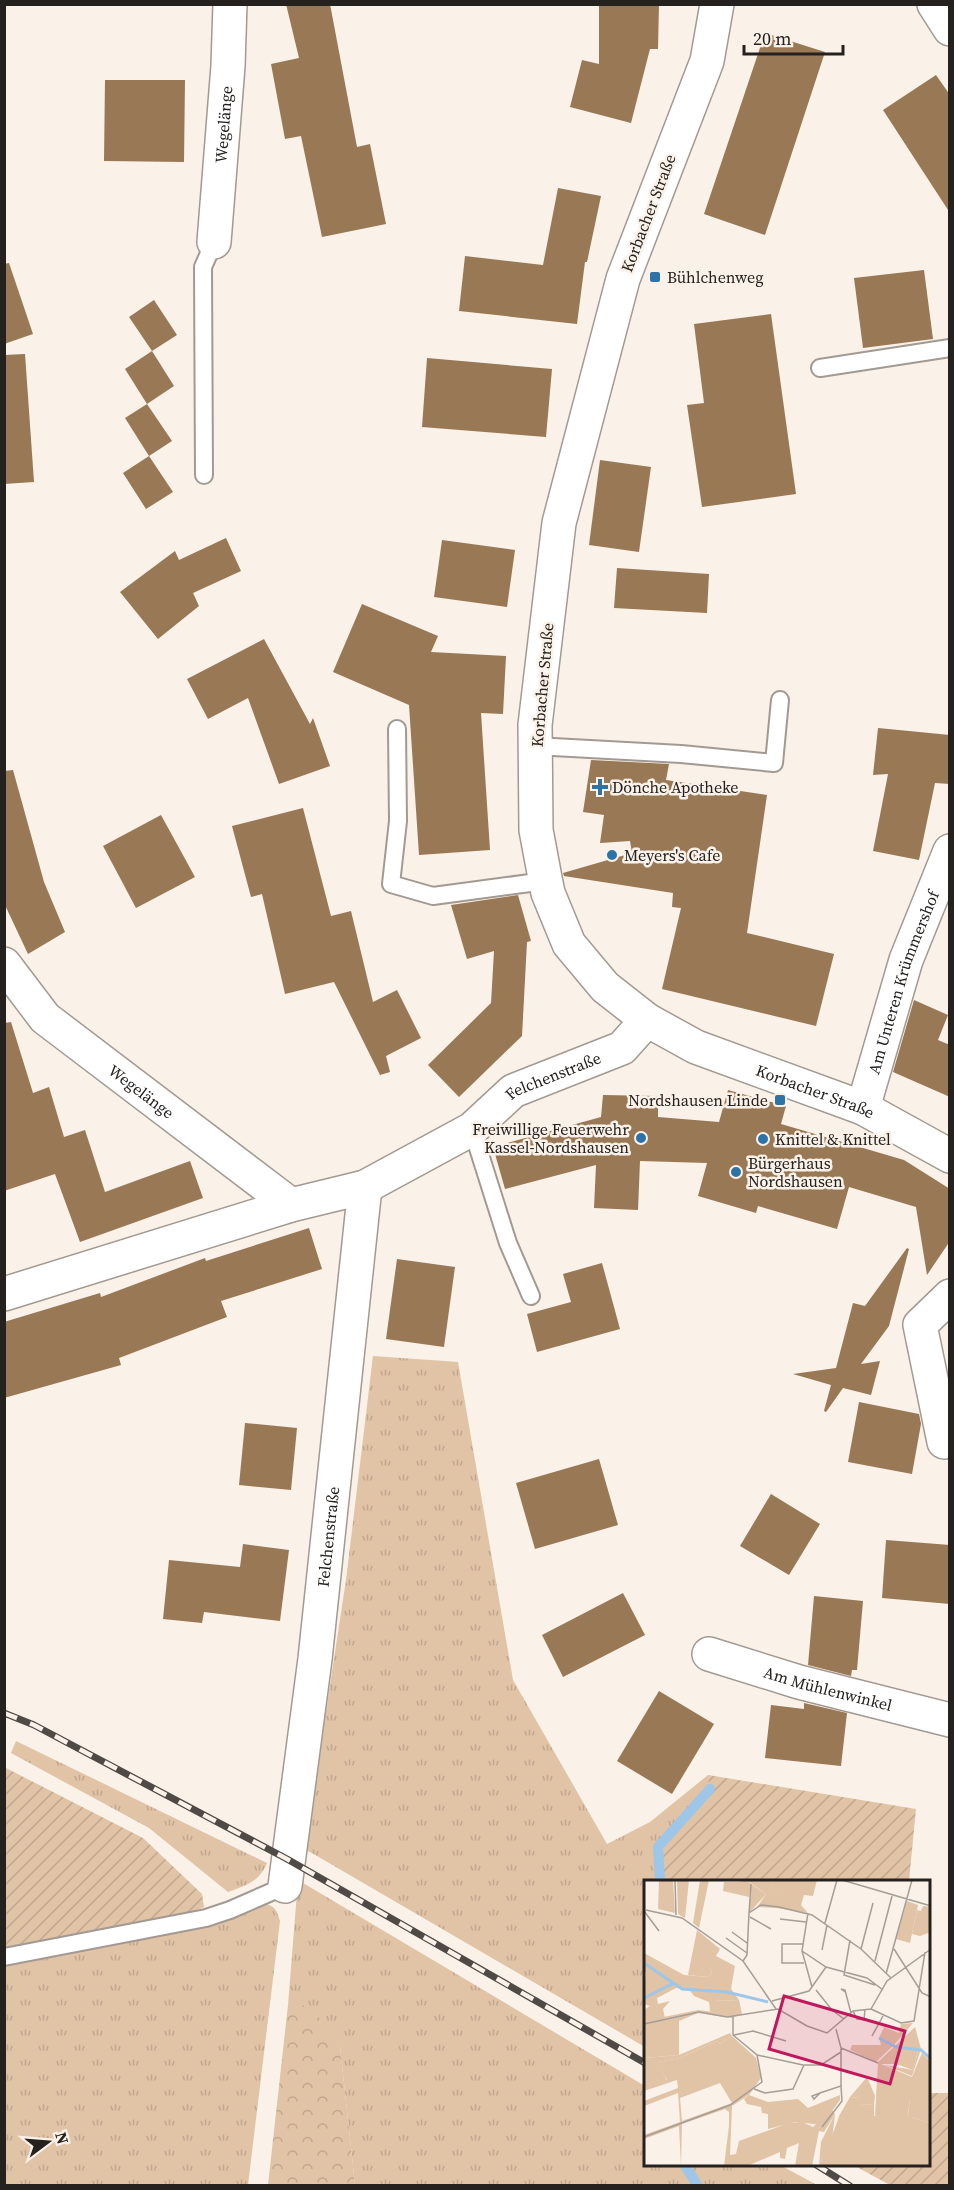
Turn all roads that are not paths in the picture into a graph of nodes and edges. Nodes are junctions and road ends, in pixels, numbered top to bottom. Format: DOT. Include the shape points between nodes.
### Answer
graph roads {
  1 [pos="230,4"];
  2 [pos="717,4"];
  3 [pos="934,4"];
  4 [pos="950,29"];
  5 [pos="214,242"];
  6 [pos="950,348"];
  7 [pos="820,368"];
  8 [pos="204,475"];
  9 [pos="780,699"];
  10 [pos="397,729"];
  11 [pos="536,746"];
  12 [pos="948,855"];
  13 [pos="545,878"];
  14 [pos="4,964"];
  15 [pos="647,1020"];
  16 [pos="863,1108"];
  17 [pos="472,1129"];
  18 [pos="950,1156"];
  19 [pos="365,1187"];
  20 [pos="291,1205"];
  21 [pos="4,1294"];
  22 [pos="531,1296"];
  23 [pos="950,1296"];
  24 [pos="950,1441"];
  25 [pos="709,1654"];
  26 [pos="950,1720"];
  27 [pos="285,1886"];
  28 [pos="4,1957"];
  1 -- 5 [label="street, Wegelänge"];
  2 -- 11 [label="street, Korbacher Straße" via="707,61 623,279 559,523 535,725"];
  3 -- 4 [label="street"];
  5 -- 8 [label="lane" via="203,267"];
  6 -- 7 [label="lane"];
  9 -- 11 [label="lane" via="774,763"];
  10 -- 13 [label="lane" via="398,821 391,884 433,896"];
  11 -- 13 [label="street, Korbacher Straße" via="536,830"];
  12 -- 16 [label="street, Am Unteren Krümmershof" via="906,960"];
  13 -- 15 [label="street, Korbacher Straße" via="569,944 605,987"];
  14 -- 20 [label="street, Wegelänge" via="45,1018"];
  15 -- 16 [label="street, Korbacher Straße" via="696,1047"];
  15 -- 17 [label="street, Felchenstraße" via="622,1048 513,1091"];
  16 -- 18 [label="street, Korbacher Straße"];
  17 -- 19 [label="street, Felchenstraße"];
  17 -- 22 [label="lane" via="508,1243"];
  19 -- 20 [label="street, Felchenstraße"];
  19 -- 27 [label="street, Felchenstraße" via="315,1659"];
  20 -- 21 [label="street, Felchenstraße"];
  23 -- 24 [label="street" via="920,1325 944,1442"];
  25 -- 26 [label="street, Am Mühlenwinkel" via="799,1682"];
  27 -- 28 [label="lane" via="206,1918"];
}
